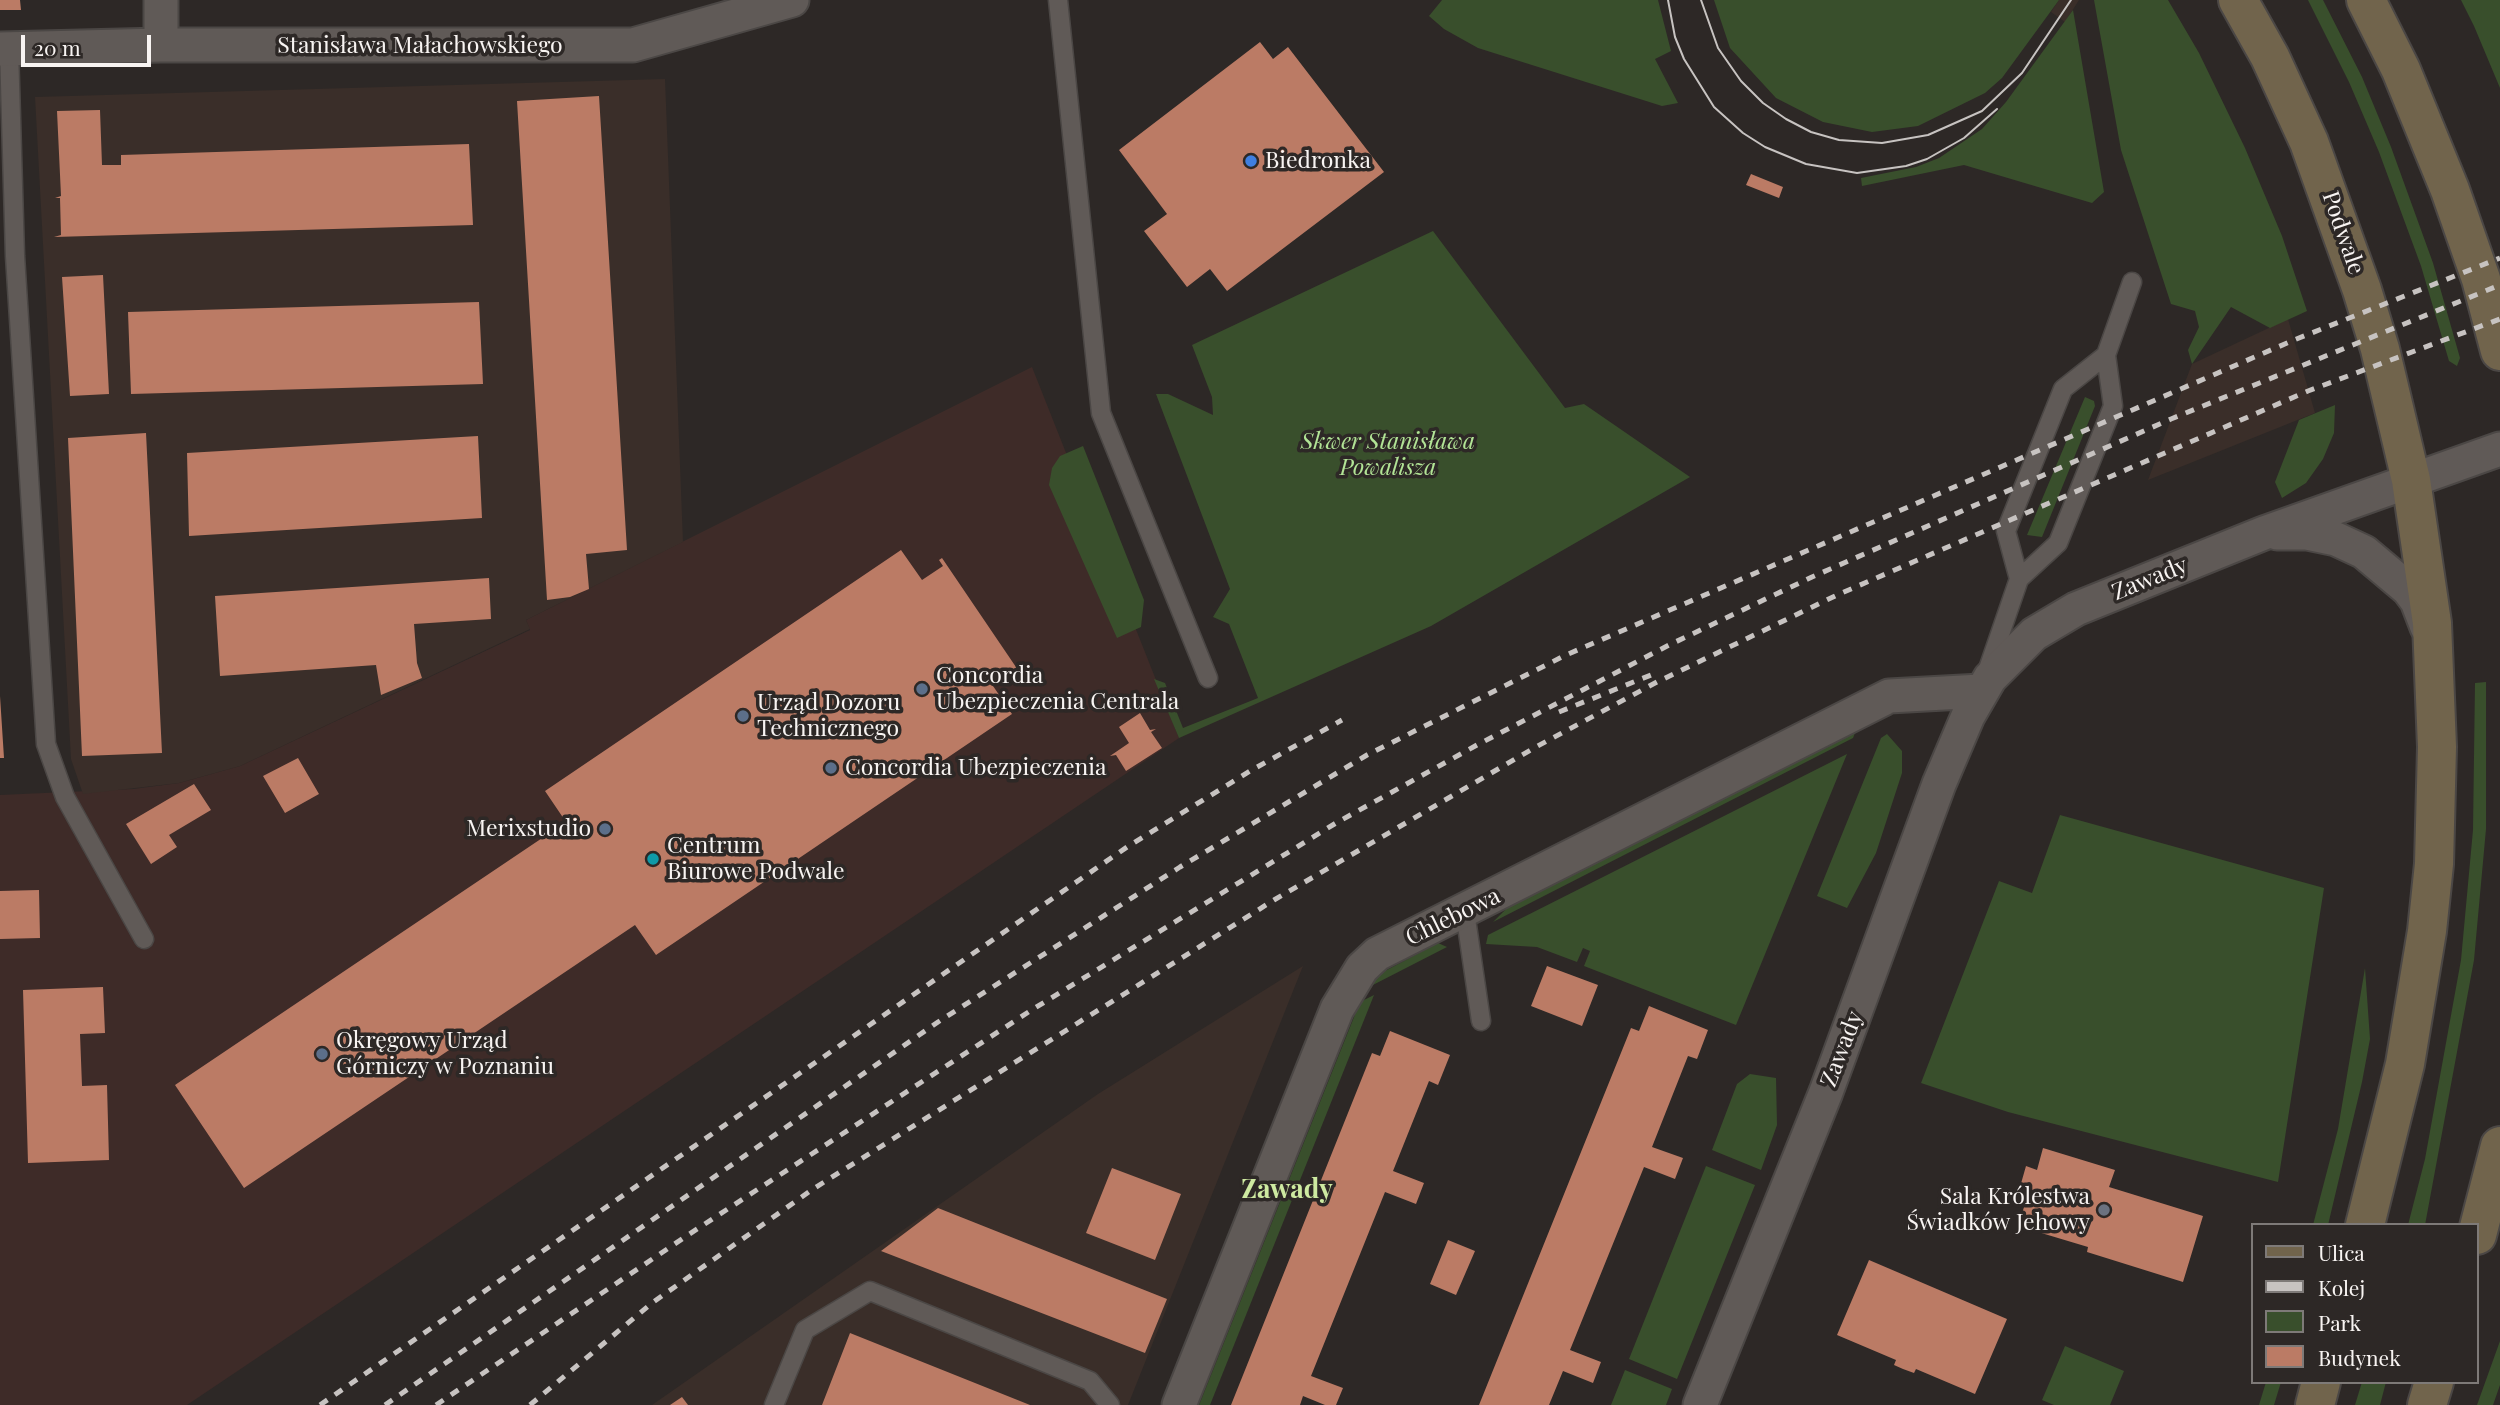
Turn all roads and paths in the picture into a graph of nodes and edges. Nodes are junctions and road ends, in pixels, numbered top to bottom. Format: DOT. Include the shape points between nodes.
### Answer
graph roads {
  1 [pos="161,0"];
  2 [pos="792,0"];
  3 [pos="1058,0"];
  4 [pos="2238,0"];
  5 [pos="2373,6"];
  6 [pos="733,8"];
  7 [pos="161,45"];
  8 [pos="5,49"];
  9 [pos="2132,282"];
  10 [pos="2500,351"];
  11 [pos="2106,355"];
  12 [pos="2500,449"];
  13 [pos="2411,480"];
  14 [pos="2264,533"];
  15 [pos="2019,579"];
  16 [pos="2434,654"];
  17 [pos="1208,678"];
  18 [pos="1981,691"];
  19 [pos="1465,912"];
  20 [pos="144,939"];
  21 [pos="1480,1021"];
  22 [pos="2500,1146"];
  23 [pos="2365,1223"];
  24 [pos="2479,1227"];
  25 [pos="2320,1384"];
  26 [pos="2433,1384"];
  27 [pos="774,1405"];
  28 [pos="1110,1405"];
  29 [pos="1179,1405"];
  30 [pos="1700,1405"];
  31 [pos="2315,1405"];
  32 [pos="2427,1405"];
  1 -- 7 [label="street"];
  2 -- 6 [label="street, Stanisława Małachowskiego"];
  3 -- 17 [label="lane" via="1101,414"];
  4 -- 13 [label="main road, Podwale" via="2286,91 2333,203 2380,349"];
  5 -- 10 [label="main road" via="2464,227"];
  6 -- 7 [label="street, Stanisława Małachowskiego" via="633,44"];
  7 -- 8 [label="street, Stanisława Małachowskiego"];
  8 -- 20 [label="lane" via="46,744 65,797"];
  9 -- 11 [label="lane"];
  11 -- 15 [label="lane" via="2113,406 2058,543"];
  11 -- 15 [label="lane" via="2063,390 2006,531"];
  12 -- 13 [label="street, Zawady"];
  13 -- 14 [label="street, Zawady"];
  13 -- 16 [label="main road, Podwale"];
  14 -- 16 [label="street, Zawady" via="2336,539 2377,560 2417,601"];
  14 -- 18 [label="street, Zawady" via="2057,619 2006,659"];
  15 -- 18 [label="lane, Zawady"];
  16 -- 23 [label="main road, Podwale" via="2436,813 2427,931 2405,1064"];
  18 -- 19 [label="street, Chlebowa" via="1889,696"];
  18 -- 30 [label="street, Zawady" via="1939,784 1829,1083"];
  19 -- 21 [label="lane"];
  19 -- 29 [label="street, Chlebowa" via="1377,954 1362,968 1337,1009"];
  22 -- 24 [label="main road"];
  25 -- 31 [label="main road"];
  26 -- 32 [label="main road"];
  27 -- 28 [label="lane" via="805,1330 870,1291 1090,1381"];
}
